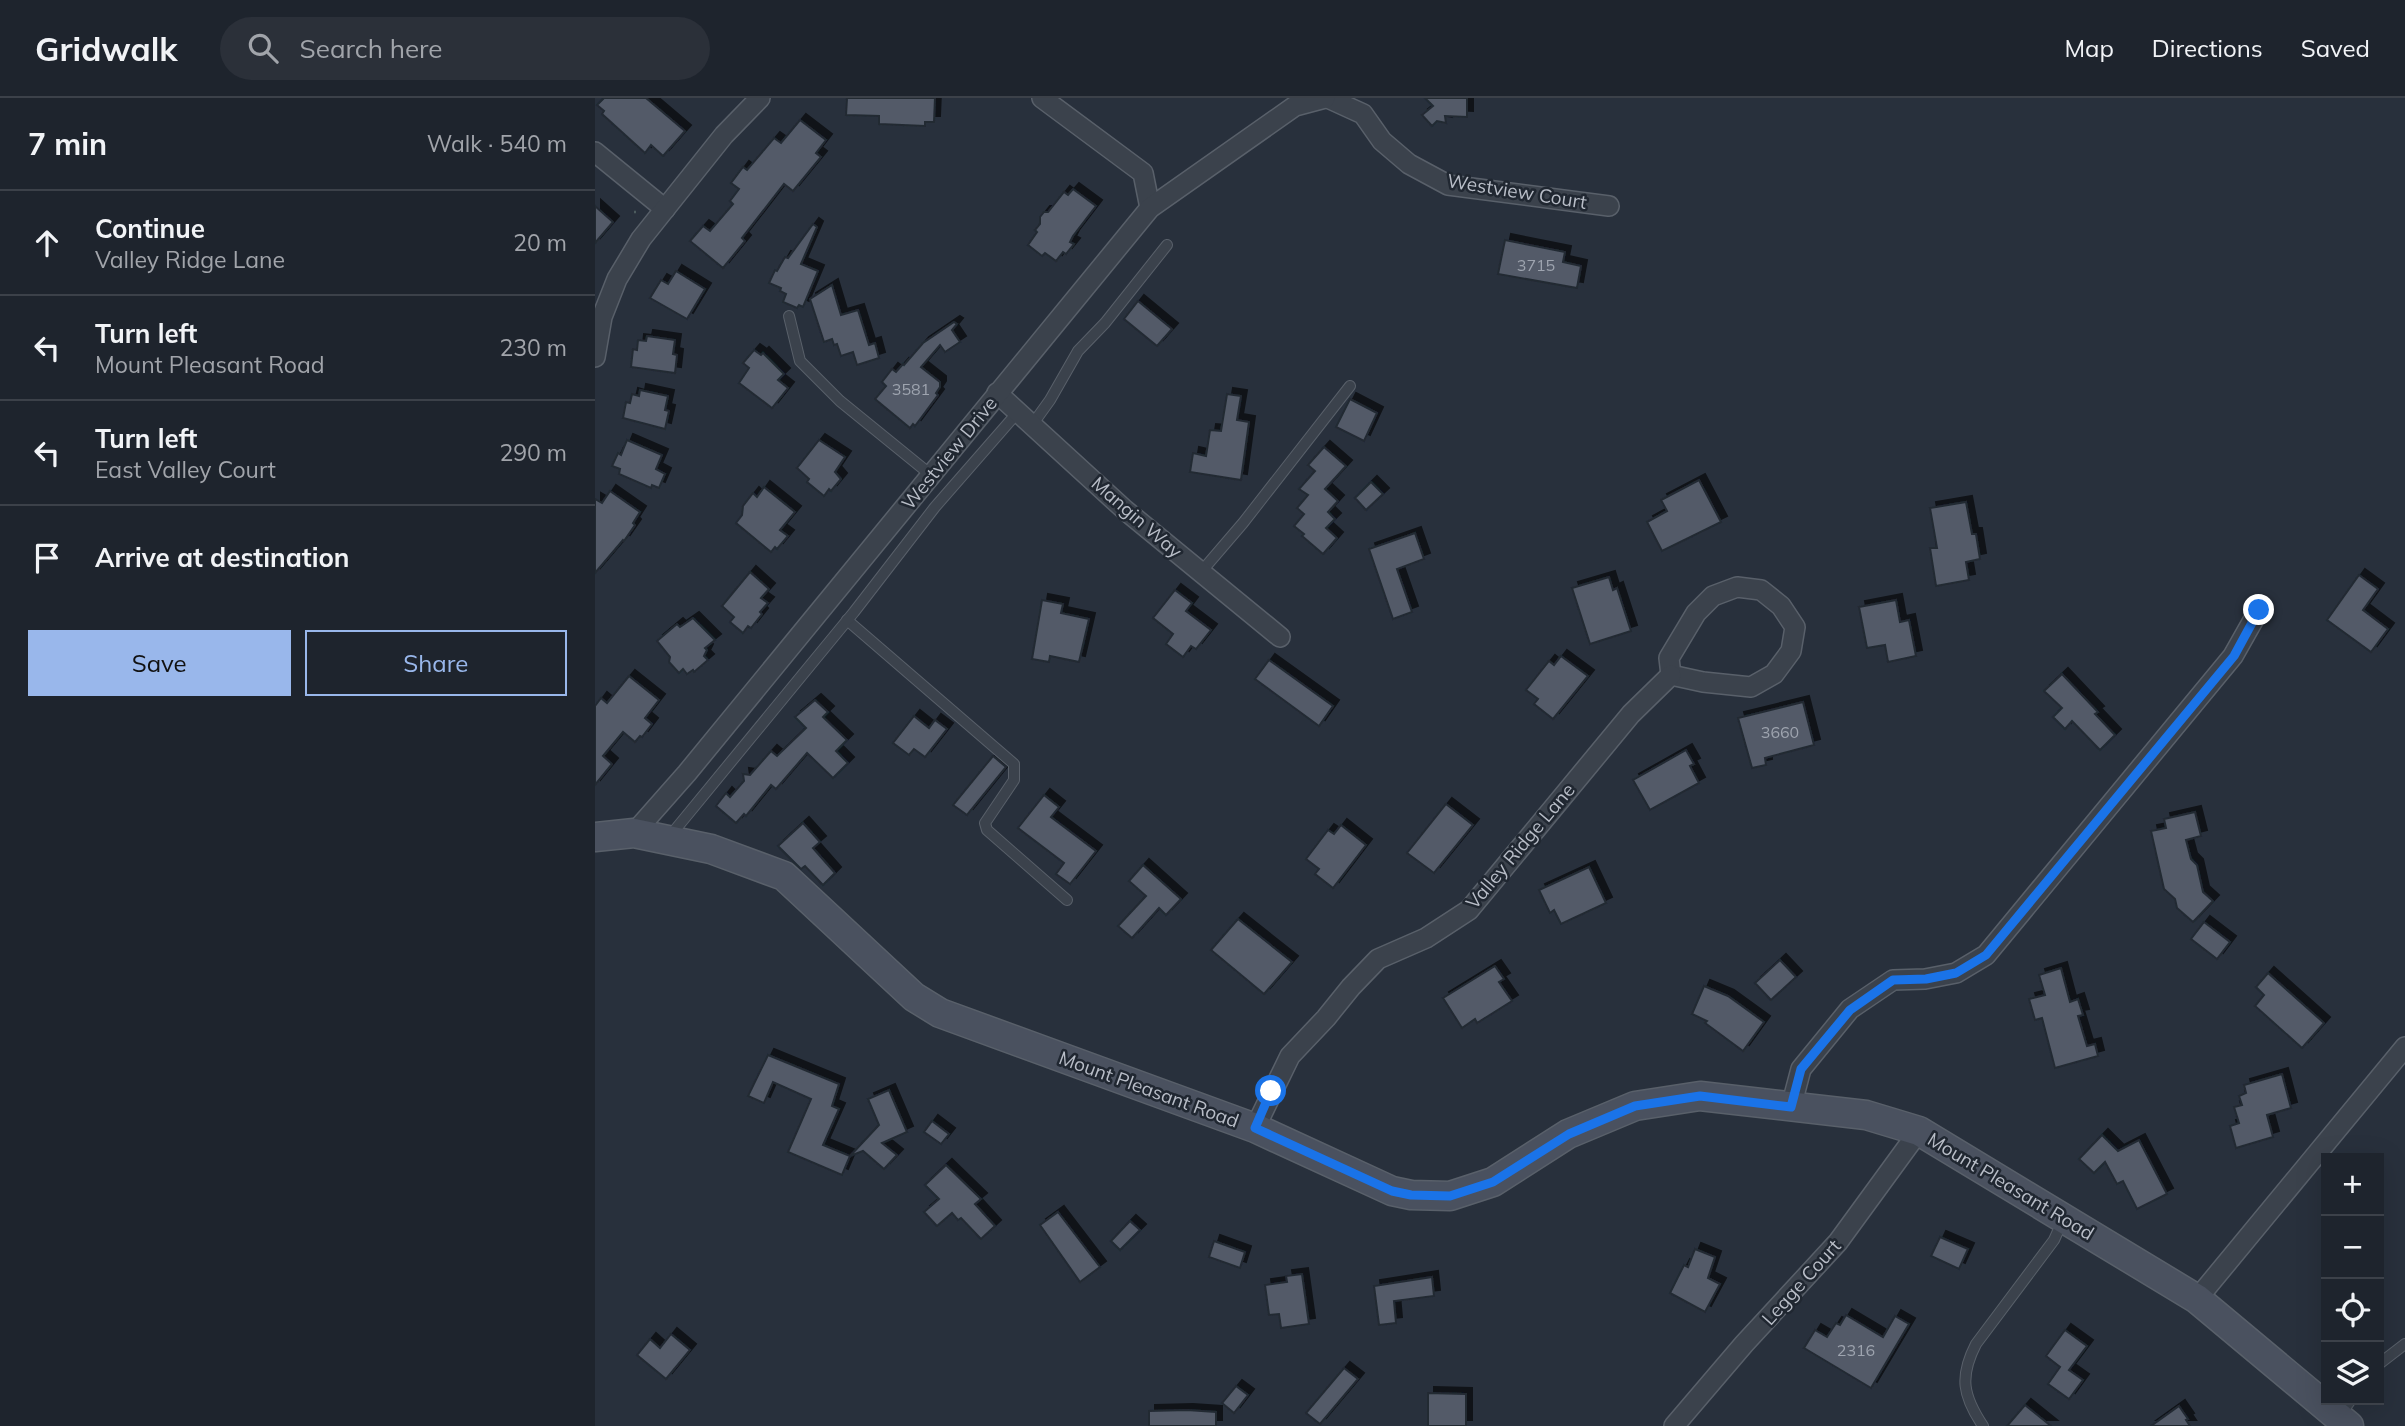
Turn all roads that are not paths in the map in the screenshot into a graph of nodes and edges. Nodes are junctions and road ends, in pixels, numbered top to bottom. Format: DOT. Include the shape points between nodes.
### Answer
graph roads {
  1 [pos="760,98"];
  2 [pos="1042,98"];
  3 [pos="1326,98"];
  4 [pos="1295,106"];
  5 [pos="595,152"];
  6 [pos="1609,206"];
  7 [pos="1150,208"];
  8 [pos="665,209"];
  9 [pos="1167,244"];
  10 [pos="789,316"];
  11 [pos="595,357"];
  12 [pos="1350,386"];
  13 [pos="997,393"];
  14 [pos="1025,418"];
  15 [pos="931,475"];
  16 [pos="1201,572"];
  17 [pos="2259,610"];
  18 [pos="847,620"];
  19 [pos="1280,637"];
  20 [pos="1671,675"];
  21 [pos="635,833"];
  22 [pos="595,837"];
  23 [pos="667,840"];
  24 [pos="1067,900"];
  25 [pos="2405,1047"];
  26 [pos="1791,1107"];
  27 [pos="1255,1128"];
  28 [pos="1919,1131"];
  29 [pos="2063,1218"];
  30 [pos="2197,1299"];
  31 [pos="2405,1344"];
  32 [pos="2384,1360"];
  33 [pos="2346,1414"];
  34 [pos="1674,1426"];
  35 [pos="1983,1426"];
  1 -- 8 [label="street"];
  2 -- 7 [label="street" via="1143,173"];
  3 -- 4 [label="street, Westview Court"];
  3 -- 6 [label="street, Westview Court" via="1363,114 1382,141 1409,164 1448,184"];
  4 -- 7 [label="street, Westview Drive"];
  5 -- 8 [label="street"];
  7 -- 13 [label="street, Westview Drive"];
  8 -- 11 [label="street" via="617,279 602,317"];
  9 -- 14 [label="lane" via="1078,351 1050,400"];
  10 -- 15 [label="lane" via="800,361 840,401"];
  12 -- 16 [label="lane"];
  13 -- 14 [label="street, Mangin Way"];
  13 -- 15 [label="street, Westview Drive"];
  14 -- 16 [label="street, Mangin Way"];
  14 -- 18 [label="lane" via="935,507"];
  15 -- 21 [label="street, Westview Drive"];
  16 -- 19 [label="street, Mangin Way"];
  17 -- 26 [label="street" via="2234,656 1986,955 1956,973 1893,980 1850,1010 1801,1069"];
  18 -- 23 [label="lane"];
  18 -- 24 [label="lane" via="1014,764 1014,780 985,823 987,830"];
  20 -- 20 [label="street" via="1751,687 1774,674 1791,651 1795,627 1781,606 1761,590 1737,587 1713,596 1696,613 1669,658"];
  20 -- 27 [label="street, Valley Ridge Lane" via="1631,714 1469,910 1426,938 1378,959 1351,987 1290,1056"];
  21 -- 22 [label="street, Mount Pleasant Road"];
  21 -- 23 [label="street, Mount Pleasant Road"];
  23 -- 27 [label="street, Mount Pleasant Road" via="711,849 784,876 914,997 940,1013"];
  25 -- 30 [label="street"];
  26 -- 27 [label="street, Mount Pleasant Road" via="1700,1096 1635,1106 1569,1134 1493,1182 1450,1196 1392,1191"];
  26 -- 28 [label="street, Mount Pleasant Road" via="1866,1115"];
  28 -- 29 [label="street, Mount Pleasant Road"];
  28 -- 34 [label="street, Legge Court" via="1838,1242"];
  29 -- 30 [label="street, Mount Pleasant Road"];
  29 -- 35 [label="lane" via="2060,1232 1969,1358 1964,1384"];
  30 -- 33 [label="street, Mount Pleasant Road"];
  31 -- 32 [label="lane"];
}
